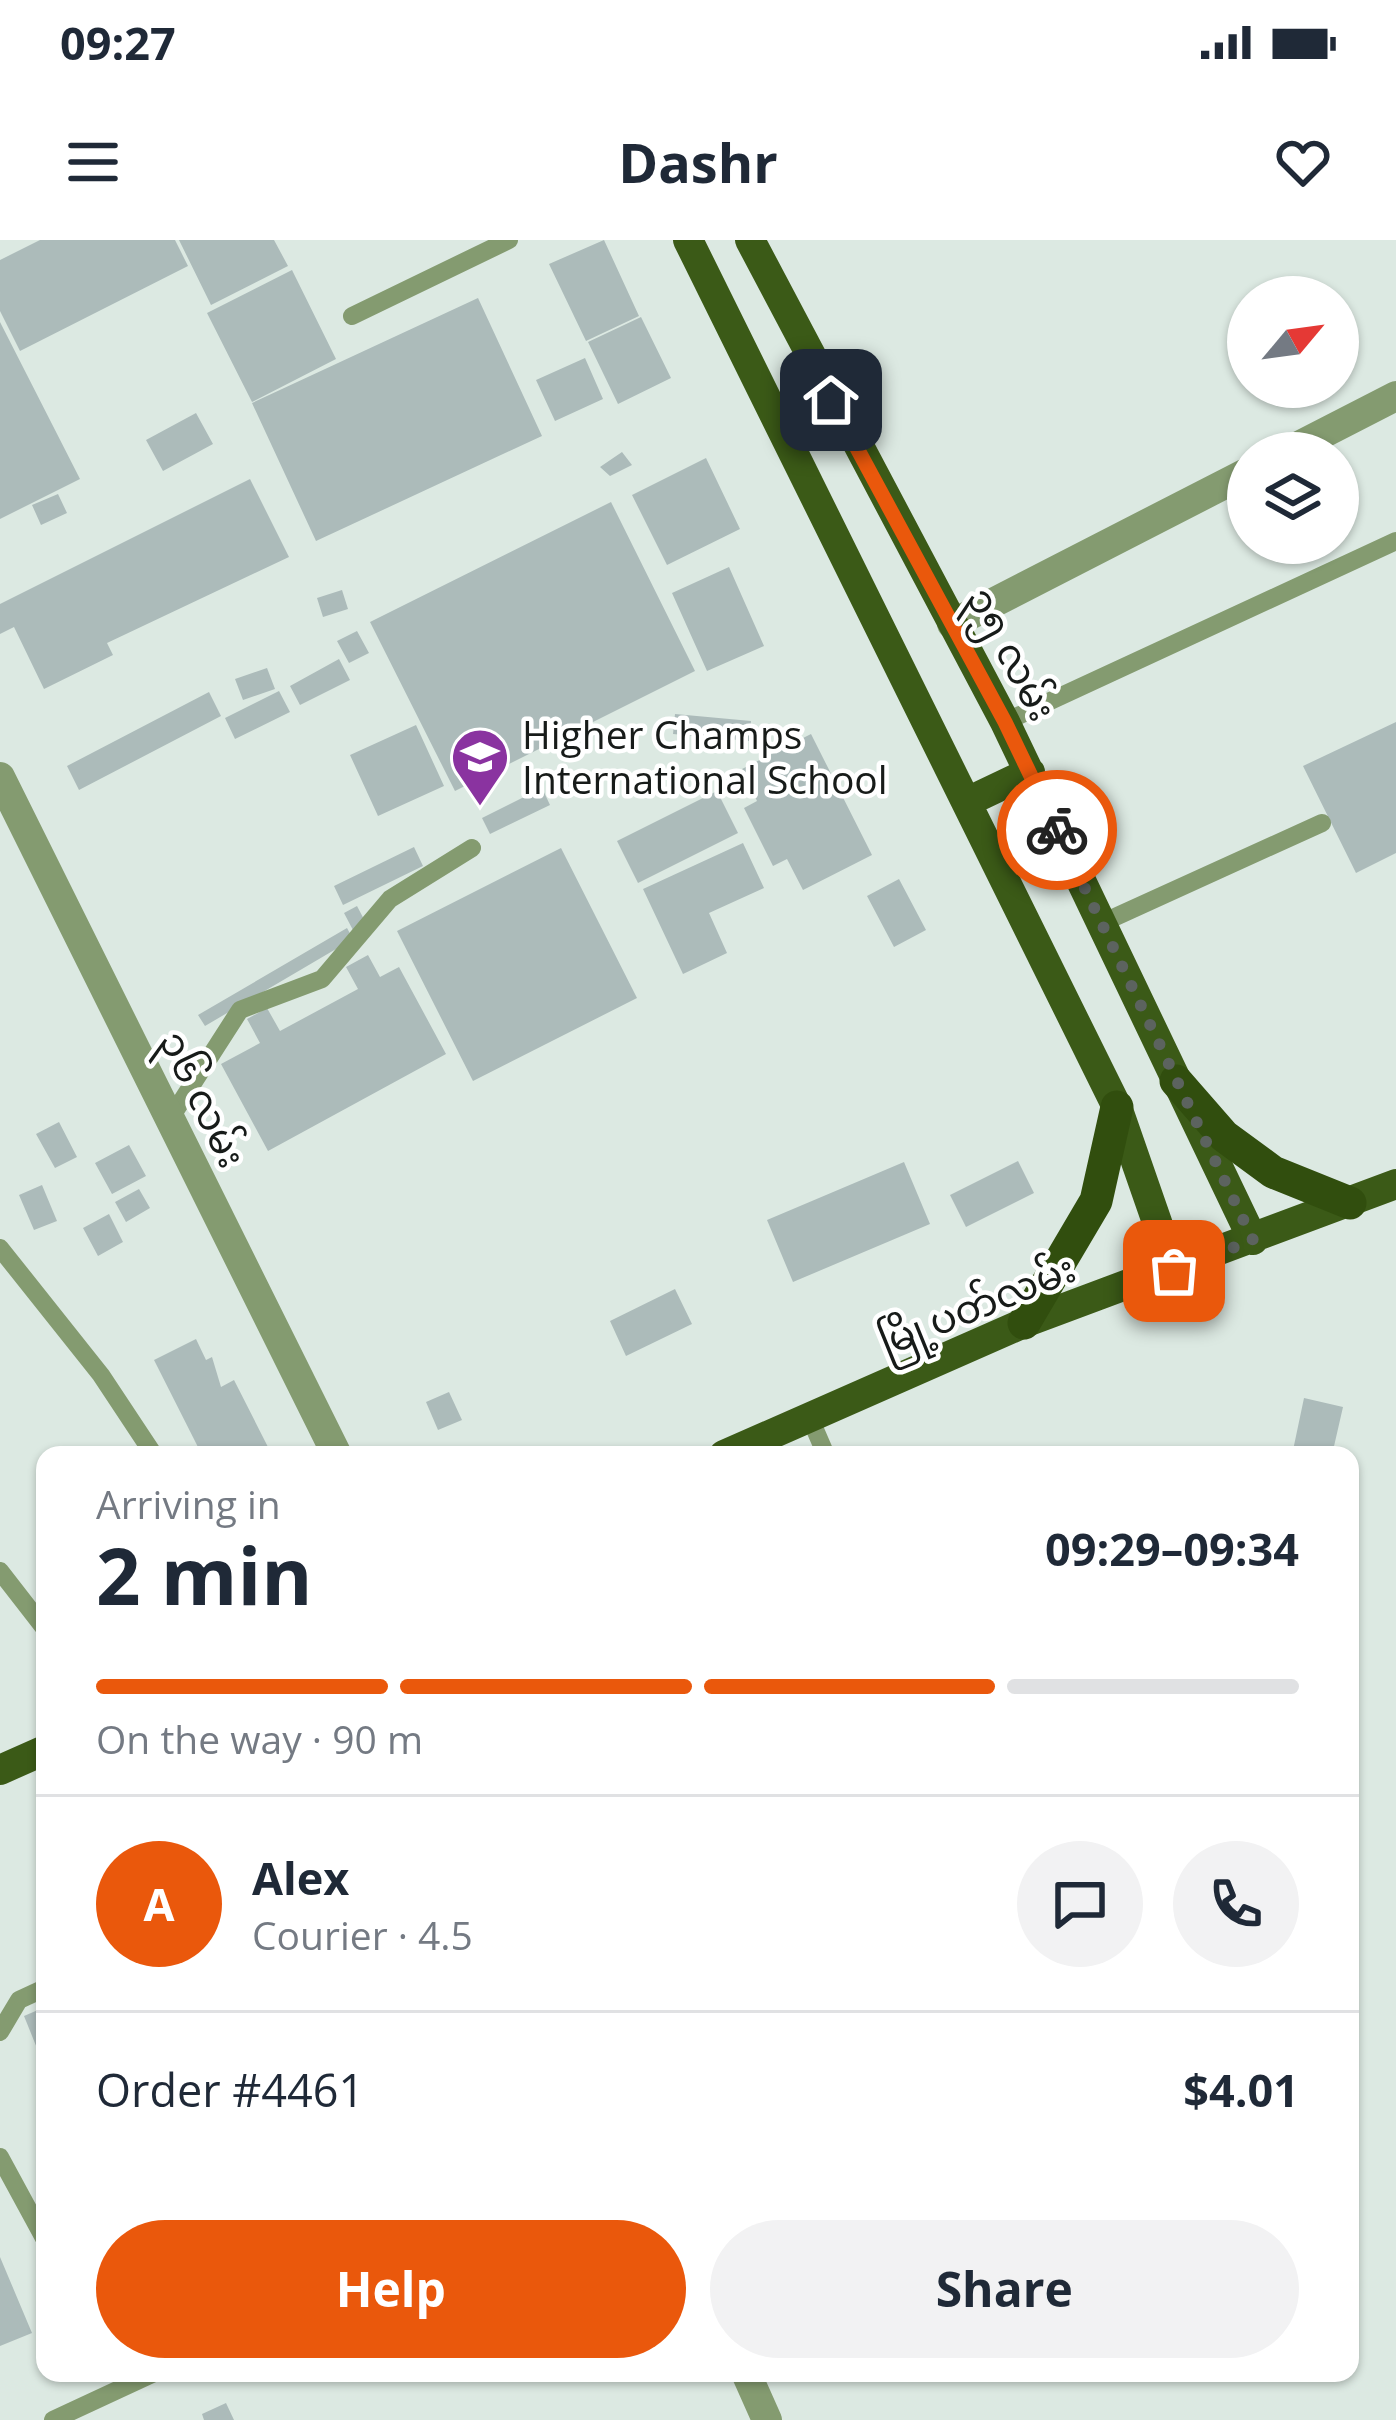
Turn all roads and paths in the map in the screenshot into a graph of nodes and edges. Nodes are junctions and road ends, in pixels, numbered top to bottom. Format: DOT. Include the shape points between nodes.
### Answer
graph roads {
  1 [pos="509,240"];
  2 [pos="688,240"];
  3 [pos="750,240"];
  4 [pos="352,316"];
  5 [pos="1396,396"];
  6 [pos="1326,432"];
  7 [pos="1227,483"];
  8 [pos="1396,541"];
  9 [pos="952,623"];
  10 [pos="1005,722"];
  11 [pos="1030,772"];
  12 [pos="0,777"];
  13 [pos="969,801"];
  14 [pos="1322,824"];
  15 [pos="472,848"];
  16 [pos="1102,923"];
  17 [pos="1176,1081"];
  18 [pos="1117,1107"];
  19 [pos="170,1120"];
  20 [pos="1396,1184"];
  21 [pos="1350,1203"];
  22 [pos="1253,1240"];
  23 [pos="0,1248"];
  24 [pos="1174,1271"];
  25 [pos="1024,1323"];
  26 [pos="810,1418"];
  27 [pos="148,1446"];
  28 [pos="333,1446"];
  29 [pos="745,1446"];
  30 [pos="822,1446"];
  31 [pos="0,1571"];
  32 [pos="36,1617"];
  33 [pos="36,1754"];
  34 [pos="0,1770"];
  35 [pos="36,1992"];
  36 [pos="0,2032"];
  37 [pos="0,2157"];
  38 [pos="36,2223"];
  39 [pos="135,2382"];
  40 [pos="750,2382"];
  41 [pos="53,2420"];
  42 [pos="767,2420"];
  1 -- 4 [label="lane"];
  2 -- 13 [label="main road"];
  3 -- 9 [label="main road, ၃၅ လမ်း"];
  5 -- 6 [label="street"];
  7 -- 9 [label="street"];
  8 -- 10 [label="lane"];
  9 -- 10 [label="main road, ၃၅ လမ်း"];
  10 -- 11 [label="main road, ၃၅ လမ်း"];
  11 -- 13 [label="main road"];
  11 -- 16 [label="main road, ၃၅ လမ်း"];
  12 -- 19 [label="street, ၃၆ လမ်း"];
  13 -- 18 [label="main road"];
  14 -- 16 [label="lane"];
  15 -- 19 [label="lane" via="389,899 322,979 240,1010"];
  16 -- 17 [label="main road, ၃၅ လမ်း"];
  17 -- 21 [label="highway" via="1224,1136 1273,1172"];
  17 -- 22 [label="main road, ၃၅ လမ်း"];
  18 -- 24 [label="main road"];
  18 -- 25 [label="highway" via="1096,1201"];
  19 -- 28 [label="street, ၃၆ လမ်း"];
  20 -- 21 [label="main road, မြို့ပတ်လမ်း"];
  21 -- 22 [label="main road, မြို့ပတ်လမ်း"];
  22 -- 24 [label="main road, မြို့ပတ်လမ်း"];
  23 -- 27 [label="lane"];
  24 -- 25 [label="main road, မြို့ပတ်လမ်း"];
  25 -- 26 [label="main road, မြို့ပတ်လမ်း"];
  26 -- 29 [label="main road, မြို့ပတ်လမ်း"];
  26 -- 30 [label="lane"];
  31 -- 32 [label="lane"];
  33 -- 34 [label="main road"];
  35 -- 36 [label="lane" via="19,2000"];
  37 -- 38 [label="lane"];
  39 -- 41 [label="lane"];
  40 -- 42 [label="street"];
}
